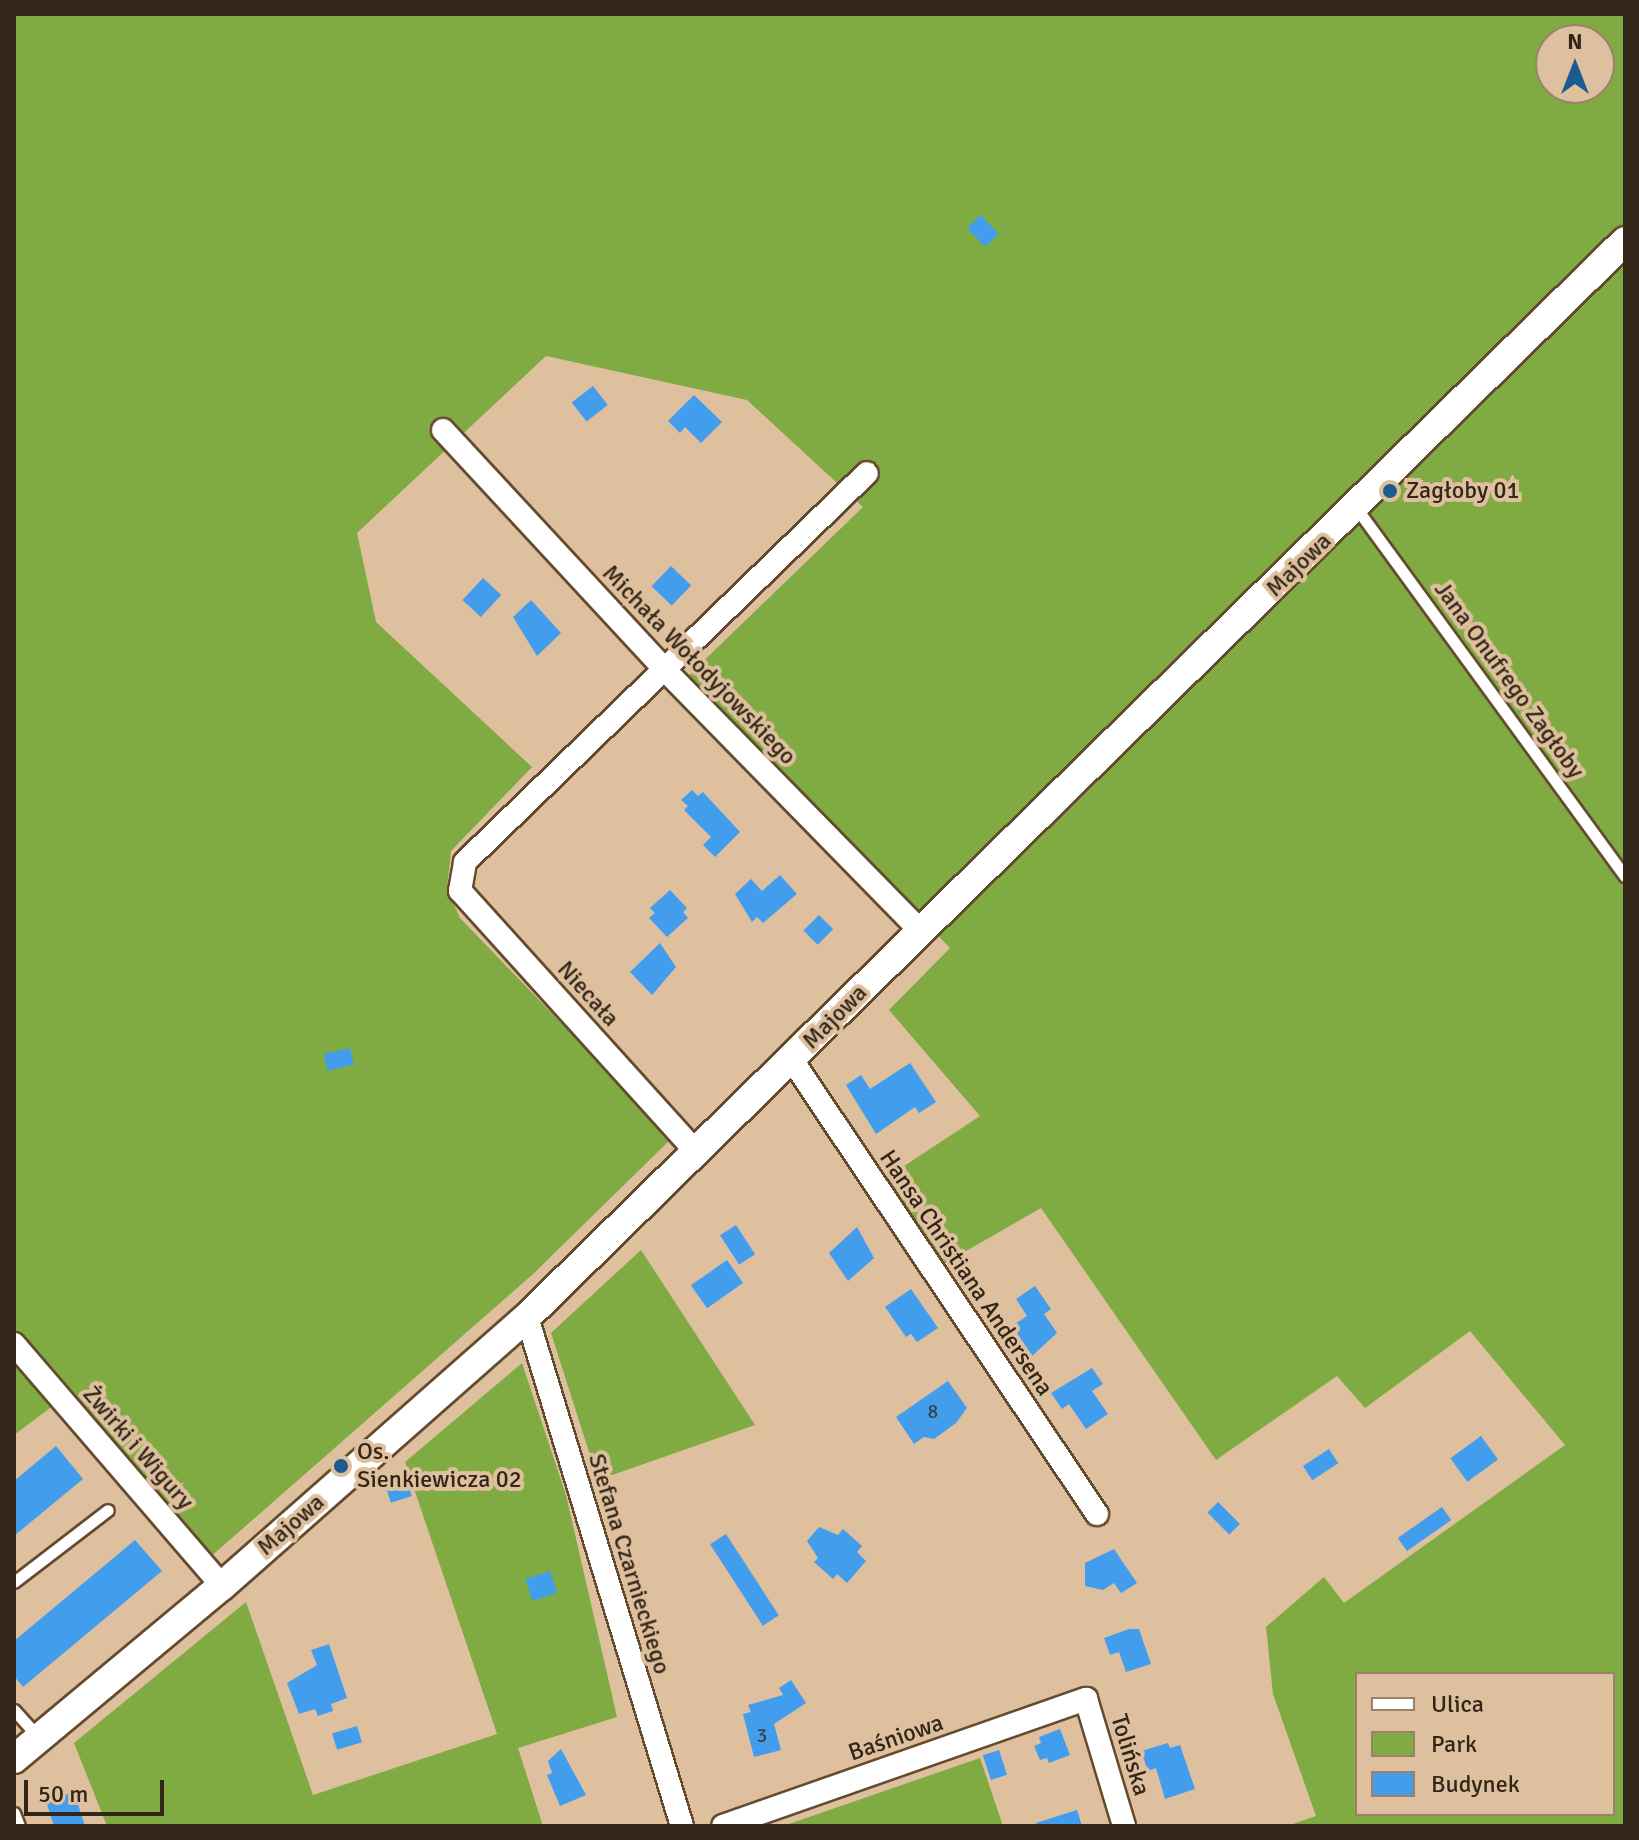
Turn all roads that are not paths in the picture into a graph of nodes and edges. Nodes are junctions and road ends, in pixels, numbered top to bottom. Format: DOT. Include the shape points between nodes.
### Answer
graph roads {
  1 [pos="1625,241"];
  2 [pos="443,430"];
  3 [pos="867,473"];
  4 [pos="1357,509"];
  5 [pos="664,669"];
  6 [pos="1625,876"];
  7 [pos="921,931"];
  8 [pos="792,1060"];
  9 [pos="698,1154"];
  10 [pos="527,1317"];
  11 [pos="14,1344"];
  12 [pos="108,1510"];
  13 [pos="1097,1514"];
  14 [pos="14,1582"];
  15 [pos="222,1586"];
  16 [pos="1086,1699"];
  17 [pos="14,1710"];
  18 [pos="39,1738"];
  19 [pos="14,1759"];
  20 [pos="14,1813"];
  21 [pos="19,1826"];
  22 [pos="682,1826"];
  23 [pos="723,1826"];
  24 [pos="1124,1826"];
  1 -- 4 [label="street, Majowa"];
  2 -- 5 [label="street, Michała Wołodyjowskiego"];
  3 -- 5 [label="street"];
  4 -- 6 [label="lane, Jana Onufrego Zagłoby"];
  4 -- 7 [label="street, Majowa"];
  5 -- 7 [label="street, Michała Wołodyjowskiego"];
  5 -- 9 [label="street, Niecała" via="465,862 460,891"];
  7 -- 8 [label="street, Majowa"];
  8 -- 9 [label="street, Majowa"];
  8 -- 13 [label="street, Hansa Christiana Andersena"];
  9 -- 10 [label="street, Majowa"];
  10 -- 15 [label="street, Majowa"];
  10 -- 22 [label="street, Stefana Czarnieckiego"];
  11 -- 15 [label="street, Żwirki i Wigury"];
  12 -- 14 [label="lane"];
  15 -- 18 [label="street, Majowa"];
  16 -- 23 [label="street, Baśniowa"];
  16 -- 24 [label="street, Tolińska"];
  17 -- 18 [label="lane"];
  18 -- 19 [label="street, Majowa"];
  20 -- 21 [label="lane"];
}
